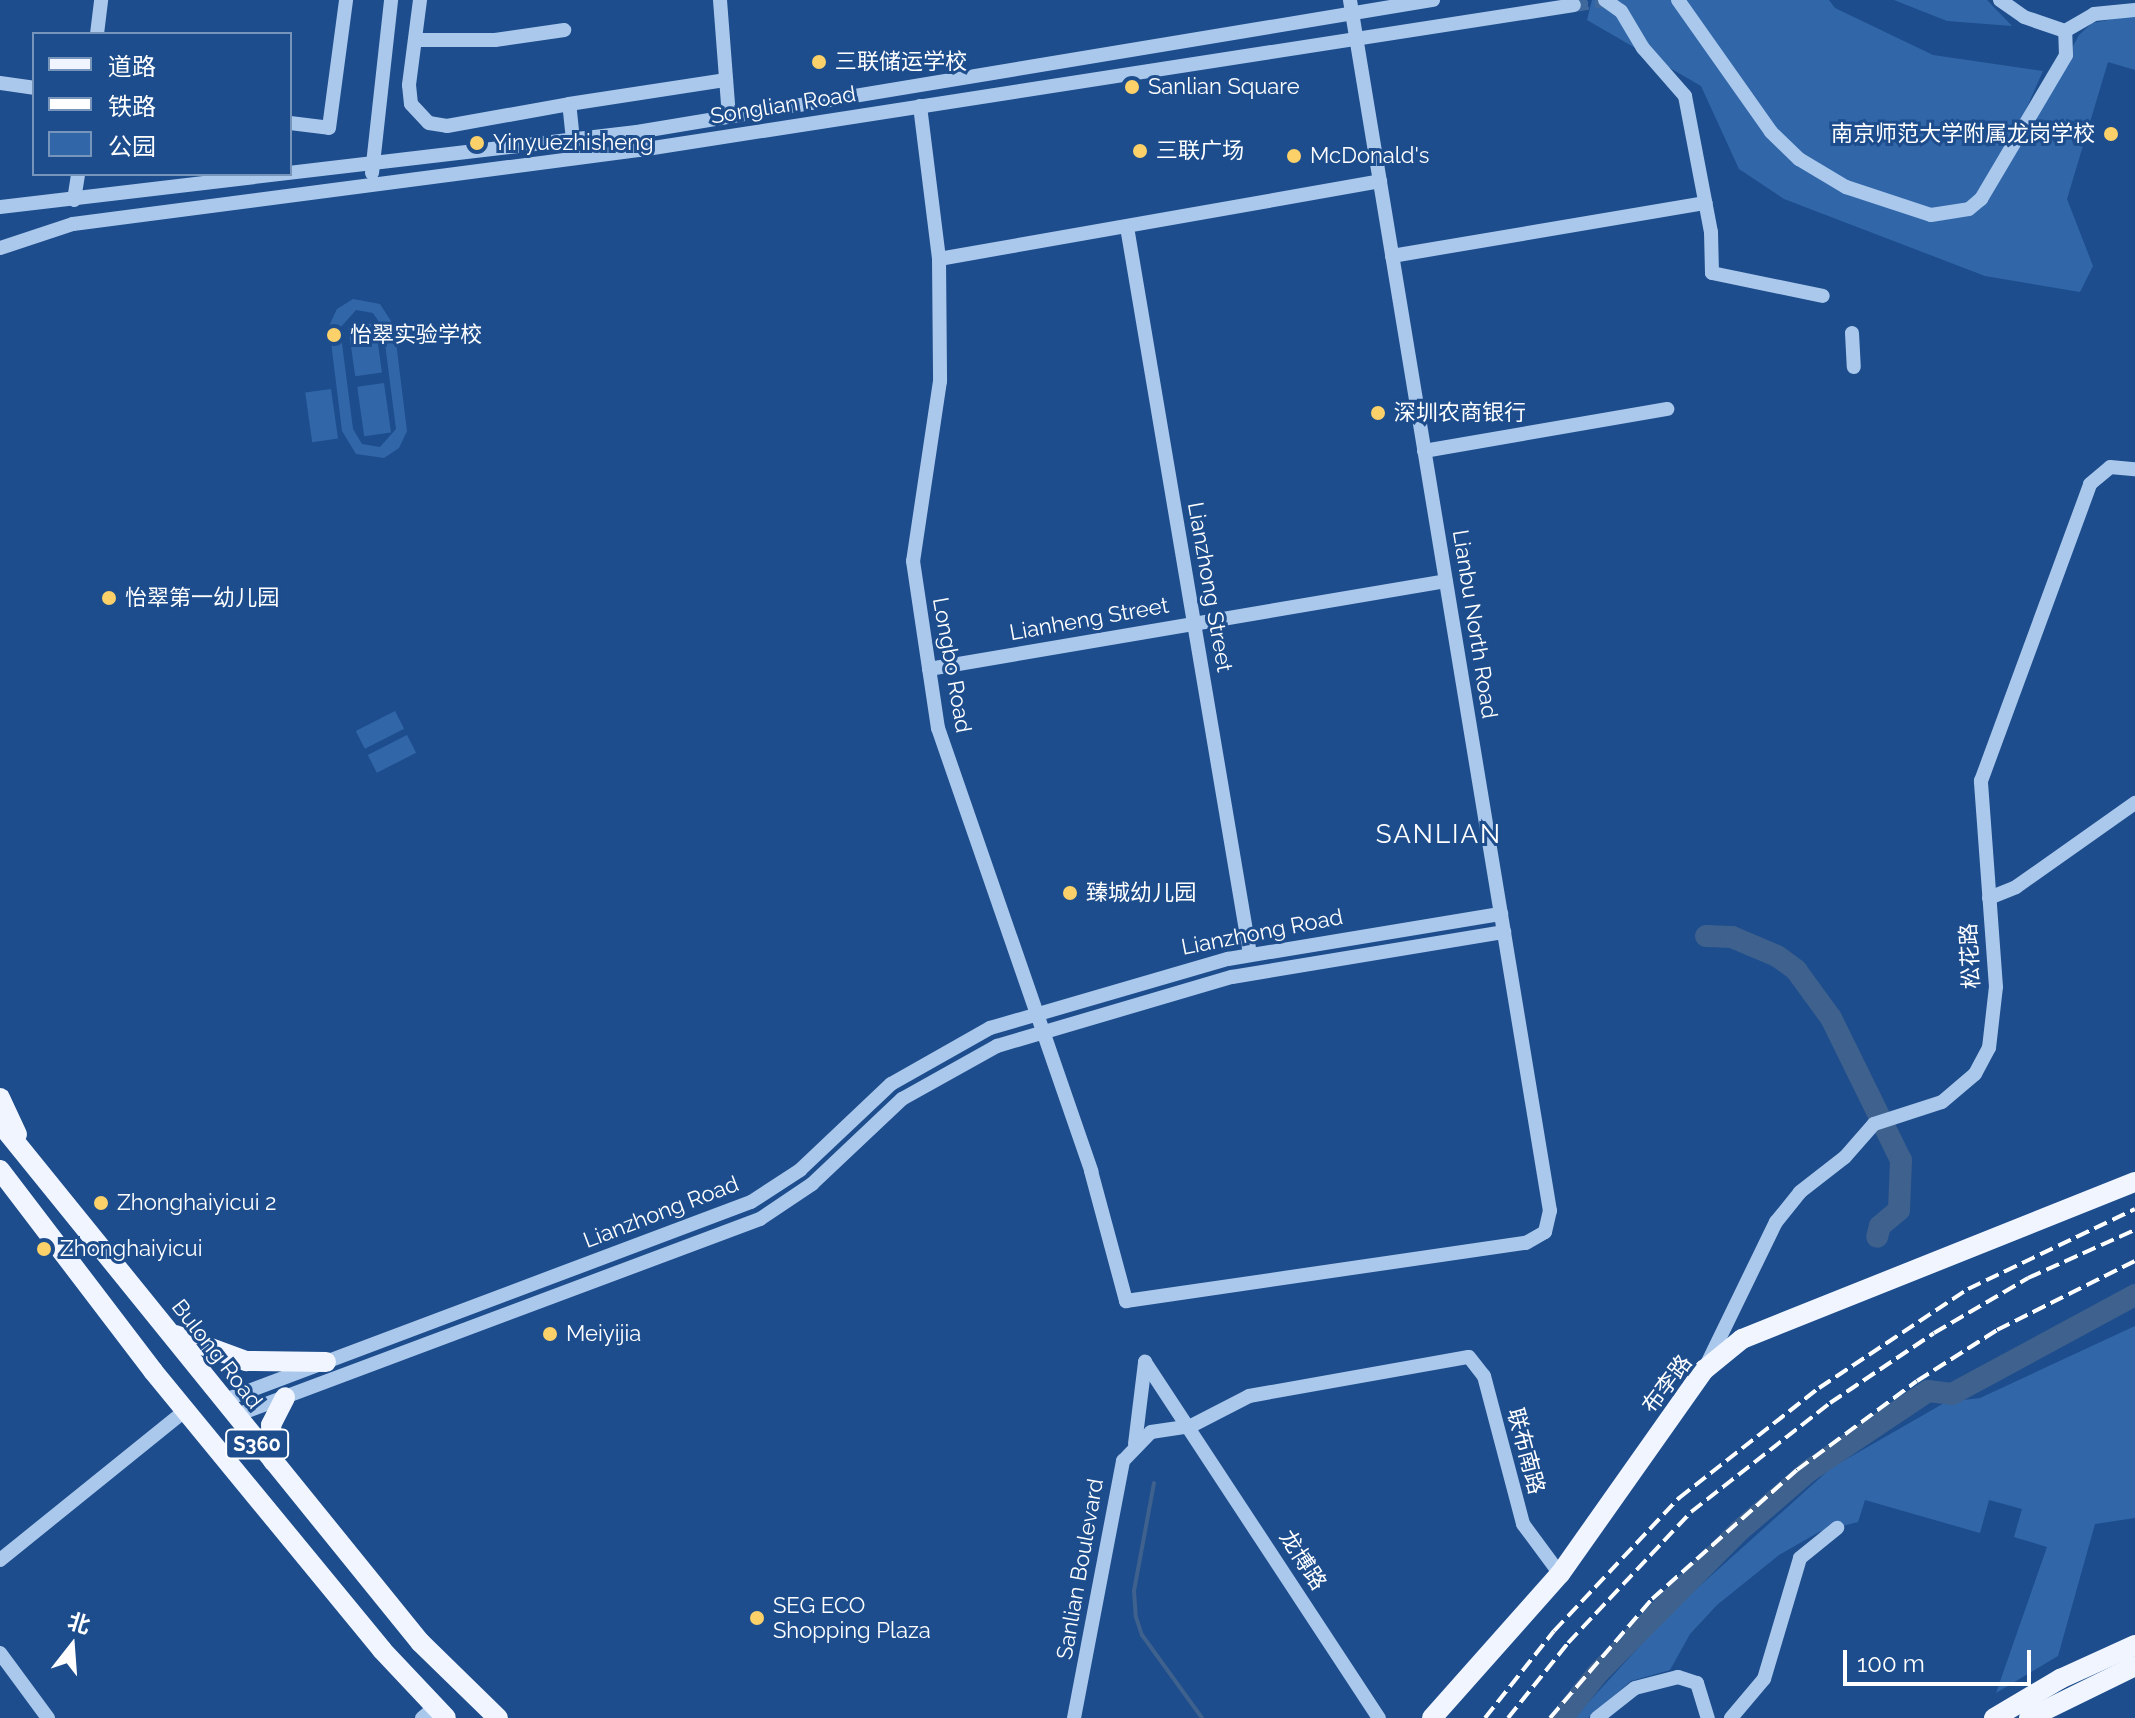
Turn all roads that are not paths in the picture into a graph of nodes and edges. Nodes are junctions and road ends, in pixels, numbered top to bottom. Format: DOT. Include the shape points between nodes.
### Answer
graph roads {
  1 [pos="101,0"];
  2 [pos="346,0"];
  3 [pos="391,0"];
  4 [pos="420,0"];
  5 [pos="720,0"];
  6 [pos="1433,0"];
  7 [pos="1605,0"];
  8 [pos="1678,0"];
  9 [pos="2000,0"];
  10 [pos="1574,5"];
  11 [pos="1351,7"];
  12 [pos="2135,10"];
  13 [pos="564,30"];
  14 [pos="2065,31"];
  15 [pos="97,32"];
  16 [pos="1356,39"];
  17 [pos="416,40"];
  18 [pos="726,80"];
  19 [pos="0,83"];
  20 [pos="32,88"];
  21 [pos="569,104"];
  22 [pos="920,106"];
  23 [pos="729,117"];
  24 [pos="292,123"];
  25 [pos="573,140"];
  26 [pos="373,164"];
  27 [pos="292,174"];
  28 [pos="78,176"];
  29 [pos="273,176"];
  30 [pos="1380,181"];
  31 [pos="371,185"];
  32 [pos="74,200"];
  33 [pos="1706,203"];
  34 [pos="0,207"];
  35 [pos="1127,227"];
  36 [pos="0,248"];
  37 [pos="1392,256"];
  38 [pos="939,259"];
  39 [pos="1823,296"];
  40 [pos="1852,333"];
  41 [pos="1854,367"];
  42 [pos="1667,409"];
  43 [pos="1424,451"];
  44 [pos="2135,469"];
  45 [pos="1446,581"];
  46 [pos="1194,624"];
  47 [pos="929,669"];
  48 [pos="2135,803"];
  49 [pos="1989,898"];
  50 [pos="1501,914"];
  51 [pos="1504,932"];
  52 [pos="1250,954"];
  53 [pos="1037,1014"];
  54 [pos="1043,1032"];
  55 [pos="0,1098"];
  56 [pos="0,1123"];
  57 [pos="29,1160"];
  58 [pos="0,1170"];
  59 [pos="2135,1182"];
  60 [pos="1126,1301"];
  61 [pos="172,1333"];
  62 [pos="326,1362"];
  63 [pos="1704,1370"];
  64 [pos="285,1397"];
  65 [pos="228,1408"];
  66 [pos="186,1410"];
  67 [pos="1191,1426"];
  68 [pos="1135,1444"];
  69 [pos="274,1465"];
  70 [pos="1837,1528"];
  71 [pos="0,1560"];
  72 [pos="1560,1574"];
  73 [pos="2135,1645"];
  74 [pos="0,1653"];
  75 [pos="2135,1666"];
  76 [pos="435,1714"];
  77 [pos="48,1718"];
  78 [pos="498,1718"];
  79 [pos="1074,1718"];
  80 [pos="1379,1718"];
  81 [pos="1432,1718"];
  82 [pos="1597,1718"];
  83 [pos="1708,1718"];
  84 [pos="1731,1718"];
  85 [pos="1994,1718"];
  86 [pos="2029,1718"];
  1 -- 15 [label="street"];
  2 -- 24 [label="street" via="329,128"];
  3 -- 26 [label="street"];
  4 -- 17 [label="street"];
  5 -- 18 [label="street"];
  6 -- 11 [label="street, Songlian Road"];
  7 -- 33 [label="street" via="1621,11 1643,48 1685,96"];
  8 -- 14 [label="street" via="1771,132 1799,159 1846,187 1931,215 1969,209 1981,199 2066,55"];
  9 -- 14 [label="street" via="2024,17"];
  10 -- 16 [label="street, Songlian Road"];
  11 -- 16 [label="street, Lianbu North Road"];
  11 -- 23 [label="street, Songlian Road"];
  12 -- 14 [label="street" via="2094,14"];
  13 -- 17 [label="street" via="495,40"];
  16 -- 22 [label="street, Songlian Road"];
  16 -- 30 [label="street, Lianbu North Road"];
  17 -- 21 [label="street" via="411,104 429,123 447,126"];
  18 -- 21 [label="street"];
  18 -- 23 [label="street"];
  19 -- 20 [label="street"];
  21 -- 25 [label="street"];
  22 -- 31 [label="street, Songlian Road"];
  22 -- 38 [label="street, Longbo Road"];
  23 -- 25 [label="street, Songlian Road"];
  25 -- 26 [label="street, Songlian Road"];
  26 -- 27 [label="street, Songlian Road"];
  26 -- 31 [label="street"];
  28 -- 32 [label="street"];
  29 -- 32 [label="street, Songlian Road"];
  30 -- 35 [label="street"];
  30 -- 37 [label="street, Lianbu North Road"];
  31 -- 36 [label="street, Songlian Road" via="73,224"];
  32 -- 34 [label="street, Songlian Road"];
  33 -- 37 [label="street"];
  33 -- 39 [label="street" via="1709,266 1717,277"];
  35 -- 38 [label="street"];
  35 -- 46 [label="street, Lianzhong Street"];
  37 -- 43 [label="street, Lianbu North Road"];
  38 -- 47 [label="street, Longbo Road" via="939,402 913,546"];
  40 -- 41 [label="street"];
  42 -- 43 [label="street"];
  43 -- 45 [label="street, Lianbu North Road"];
  44 -- 49 [label="street, 松花路" via="2110,467 2090,484 1984,773"];
  45 -- 46 [label="street, Lianheng Street"];
  45 -- 50 [label="street, Lianbu North Road"];
  46 -- 47 [label="street, Lianheng Street"];
  46 -- 52 [label="street, Lianzhong Street"];
  47 -- 53 [label="street, Longbo Road" via="938,728"];
  48 -- 49 [label="street" via="2016,887"];
  49 -- 63 [label="street, 松花路" via="1996,987 1989,1048 1975,1074 1942,1102 1874,1124 1776,1222"];
  50 -- 51 [label="street, Lianbu North Road"];
  50 -- 52 [label="street, Lianzhong Road"];
  51 -- 54 [label="street, Lianzhong Road" via="1282,966"];
  51 -- 60 [label="street, Lianbu North Road" via="1550,1211 1545,1232 1526,1243"];
  52 -- 53 [label="street, Lianzhong Road"];
  53 -- 54 [label="street, Longbo Road"];
  53 -- 62 [label="street, Lianzhong Road" via="977,1034 914,1068 869,1102 800,1170 751,1202"];
  54 -- 60 [label="street, Longbo Road" via="1103,1209"];
  54 -- 64 [label="street, Lianzhong Road" via="972,1057 925,1083 881,1116 812,1184 760,1219"];
  55 -- 57 [label="main road"];
  56 -- 57 [label="main road, Bulong Road / S360"];
  57 -- 61 [label="main road, Bulong Road / S360"];
  58 -- 66 [label="main road, S360"];
  59 -- 63 [label="main road, 布李路" via="1777,1323 1742,1339"];
  61 -- 62 [label="main road" via="246,1361"];
  61 -- 65 [label="main road, Bulong Road / S360"];
  62 -- 65 [label="street, Lianzhong Road"];
  63 -- 72 [label="main road, 布李路"];
  64 -- 65 [label="street, Lianzhong Road"];
  64 -- 69 [label="main road" via="271,1425"];
  65 -- 69 [label="main road, Bulong Road / S360"];
  66 -- 71 [label="street"];
  66 -- 76 [label="main road, S360"];
  67 -- 68 [label="street" via="1160,1428"];
  67 -- 68 [label="street" via="1145,1362"];
  67 -- 72 [label="street, 联布南路" via="1249,1396 1469,1357 1480,1365 1523,1524"];
  67 -- 80 [label="street, 龙博路"];
  68 -- 79 [label="street, Sanlian Boulevard" via="1120,1471"];
  69 -- 78 [label="main road, Bulong Road / S360" via="420,1642"];
  70 -- 84 [label="street" via="1809,1546 1794,1569 1764,1679"];
  72 -- 81 [label="main road, 布李路"];
  73 -- 85 [label="main road" via="2060,1679"];
  74 -- 77 [label="street"];
  75 -- 86 [label="main road"];
  82 -- 83 [label="street" via="1635,1688 1678,1677 1697,1683"];
}
